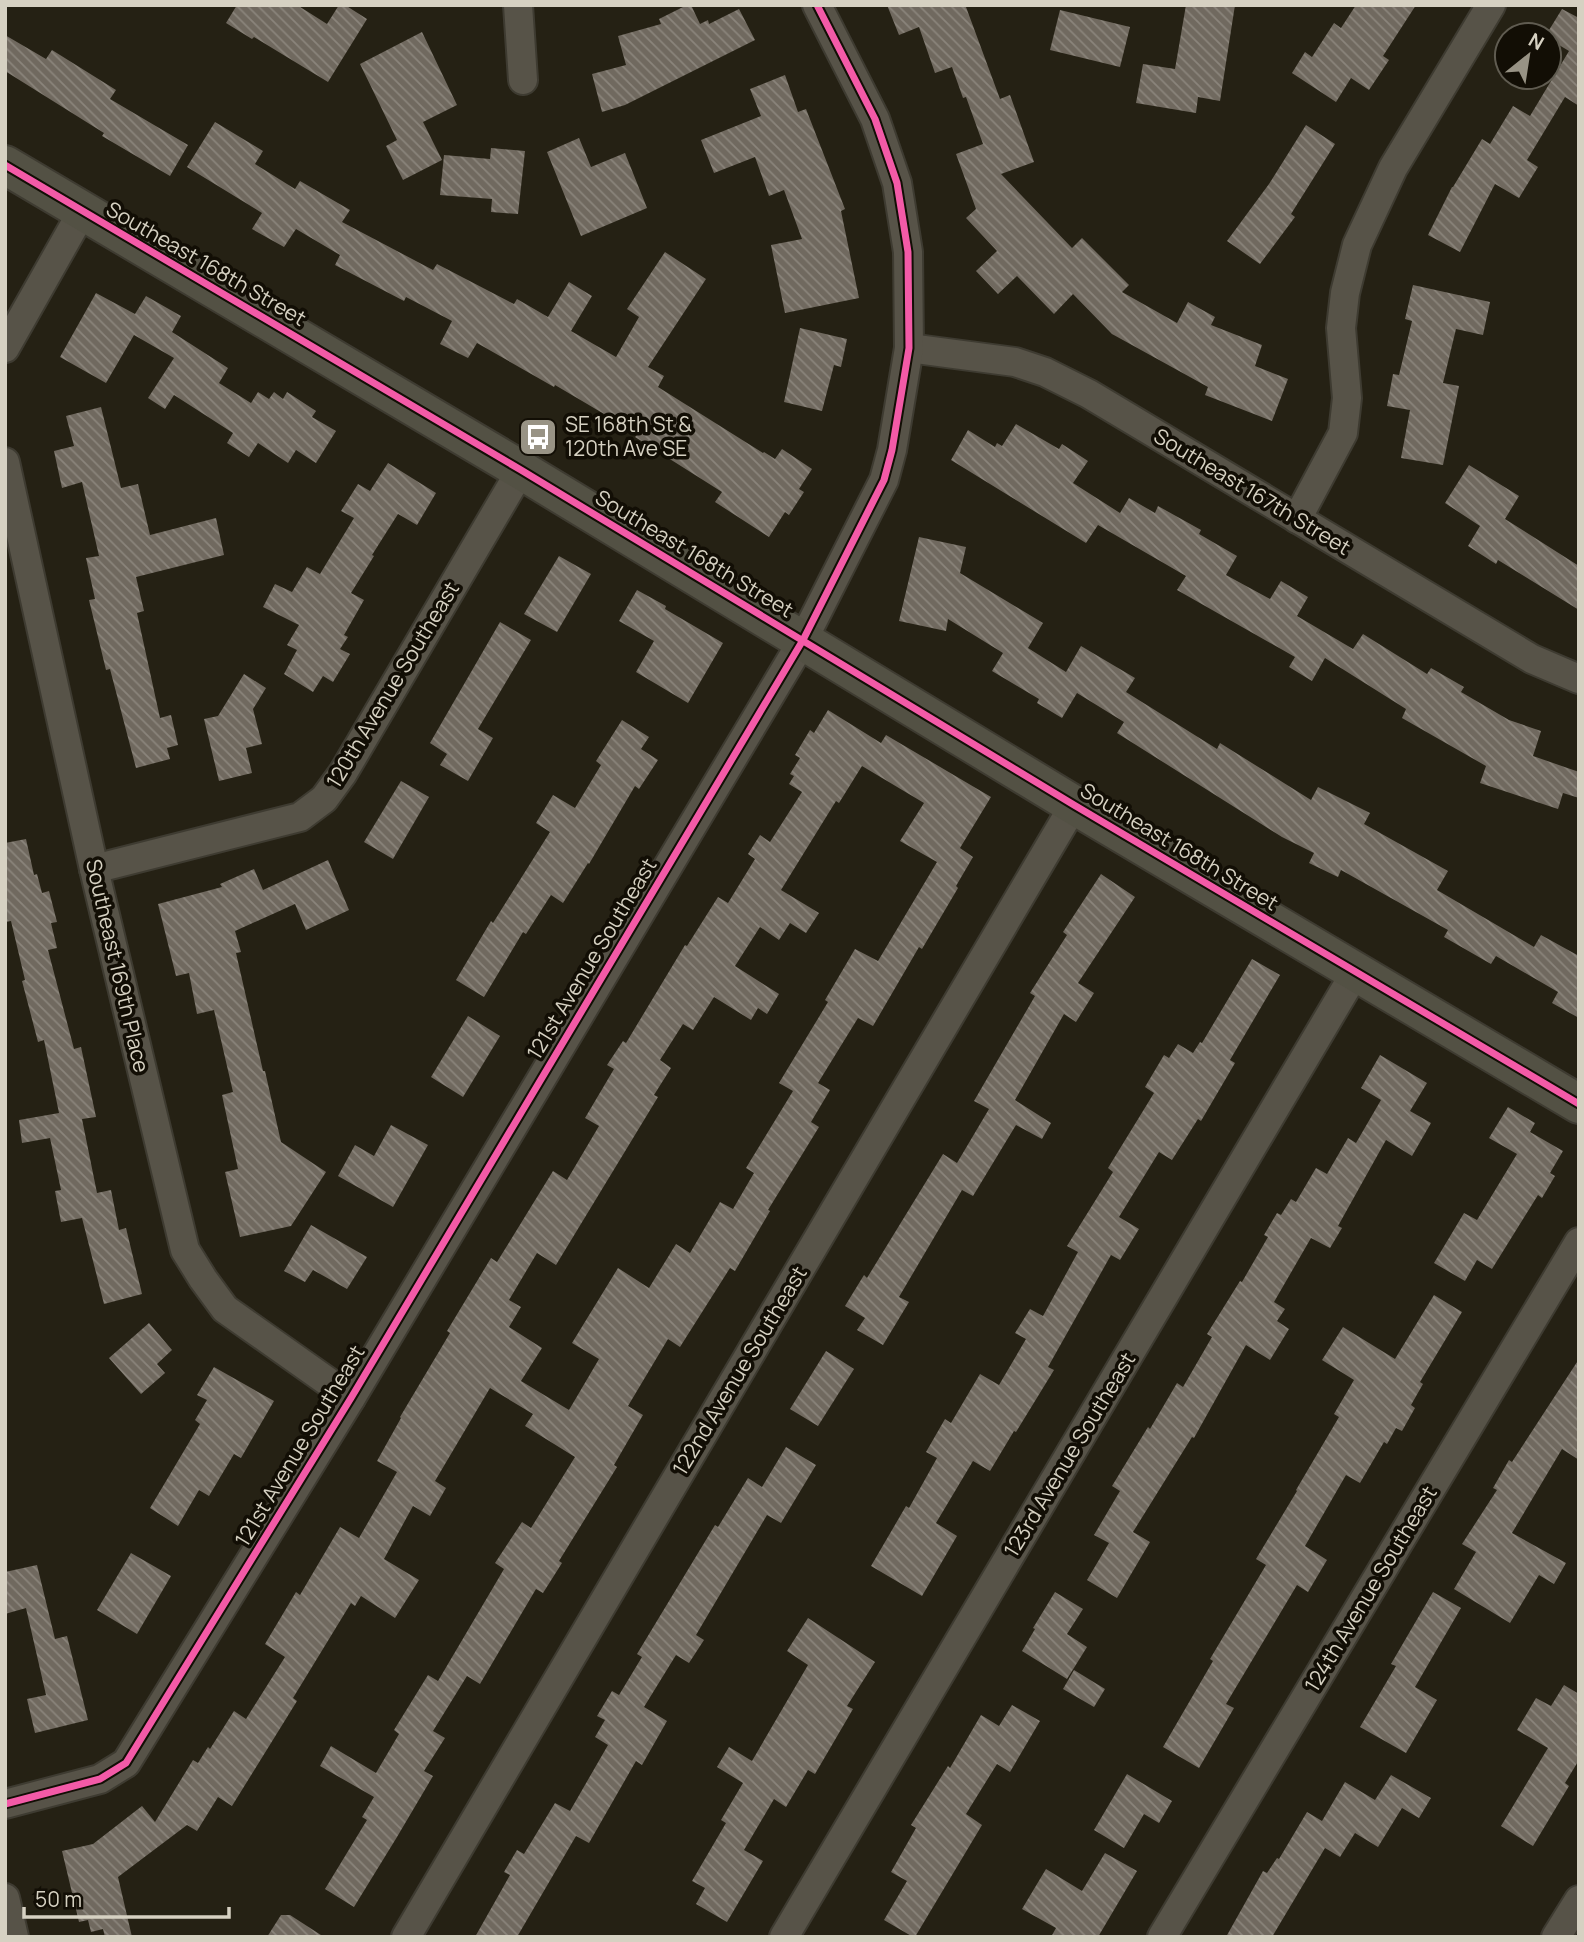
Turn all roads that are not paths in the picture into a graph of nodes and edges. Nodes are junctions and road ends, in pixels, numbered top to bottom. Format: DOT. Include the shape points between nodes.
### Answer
graph roads {
  1 [pos="519,5"];
  2 [pos="817,5"];
  3 [pos="1491,5"];
  4 [pos="523,80"];
  5 [pos="5,165"];
  6 [pos="82,212"];
  7 [pos="5,348"];
  8 [pos="909,348"];
  9 [pos="5,462"];
  10 [pos="521,470"];
  11 [pos="1297,519"];
  12 [pos="803,640"];
  13 [pos="1579,679"];
  14 [pos="1074,805"];
  15 [pos="94,869"];
  16 [pos="1355,973"];
  17 [pos="1579,1104"];
  18 [pos="1579,1242"];
  19 [pos="351,1398"];
  20 [pos="5,1804"];
  21 [pos="5,1898"];
  22 [pos="1579,1900"];
  23 [pos="14,1937"];
  24 [pos="406,1937"];
  25 [pos="784,1937"];
  26 [pos="1162,1937"];
  27 [pos="1556,1937"];
  1 -- 4 [label="street"];
  2 -- 8 [label="street, 121st Avenue Southeast" via="875,118 897,183 908,252"];
  3 -- 11 [label="street" via="1393,168 1357,245 1341,328 1348,398 1343,433"];
  5 -- 6 [label="street, Southeast 168th Street"];
  6 -- 7 [label="street"];
  6 -- 10 [label="street, Southeast 168th Street"];
  8 -- 11 [label="street, Southeast 167th Street" via="1015,362 1045,372"];
  8 -- 12 [label="street, 121st Avenue Southeast" via="884,480"];
  9 -- 15 [label="street, Southeast 169th Place"];
  10 -- 12 [label="street, Southeast 168th Street"];
  10 -- 15 [label="street, 120th Avenue Southeast" via="324,799 300,817"];
  11 -- 13 [label="street, Southeast 167th Street" via="1532,659"];
  12 -- 14 [label="street, Southeast 168th Street"];
  12 -- 19 [label="street, 121st Avenue Southeast"];
  14 -- 16 [label="street, Southeast 168th Street"];
  14 -- 24 [label="street, 122nd Avenue Southeast"];
  15 -- 19 [label="street, Southeast 169th Place" via="185,1250 225,1309"];
  16 -- 17 [label="street, Southeast 168th Street"];
  16 -- 25 [label="street, 123rd Avenue Southeast"];
  18 -- 26 [label="street, 124th Avenue Southeast"];
  19 -- 20 [label="street, 121st Avenue Southeast" via="126,1763 100,1779"];
  21 -- 23 [label="street"];
  22 -- 27 [label="street"];
}
